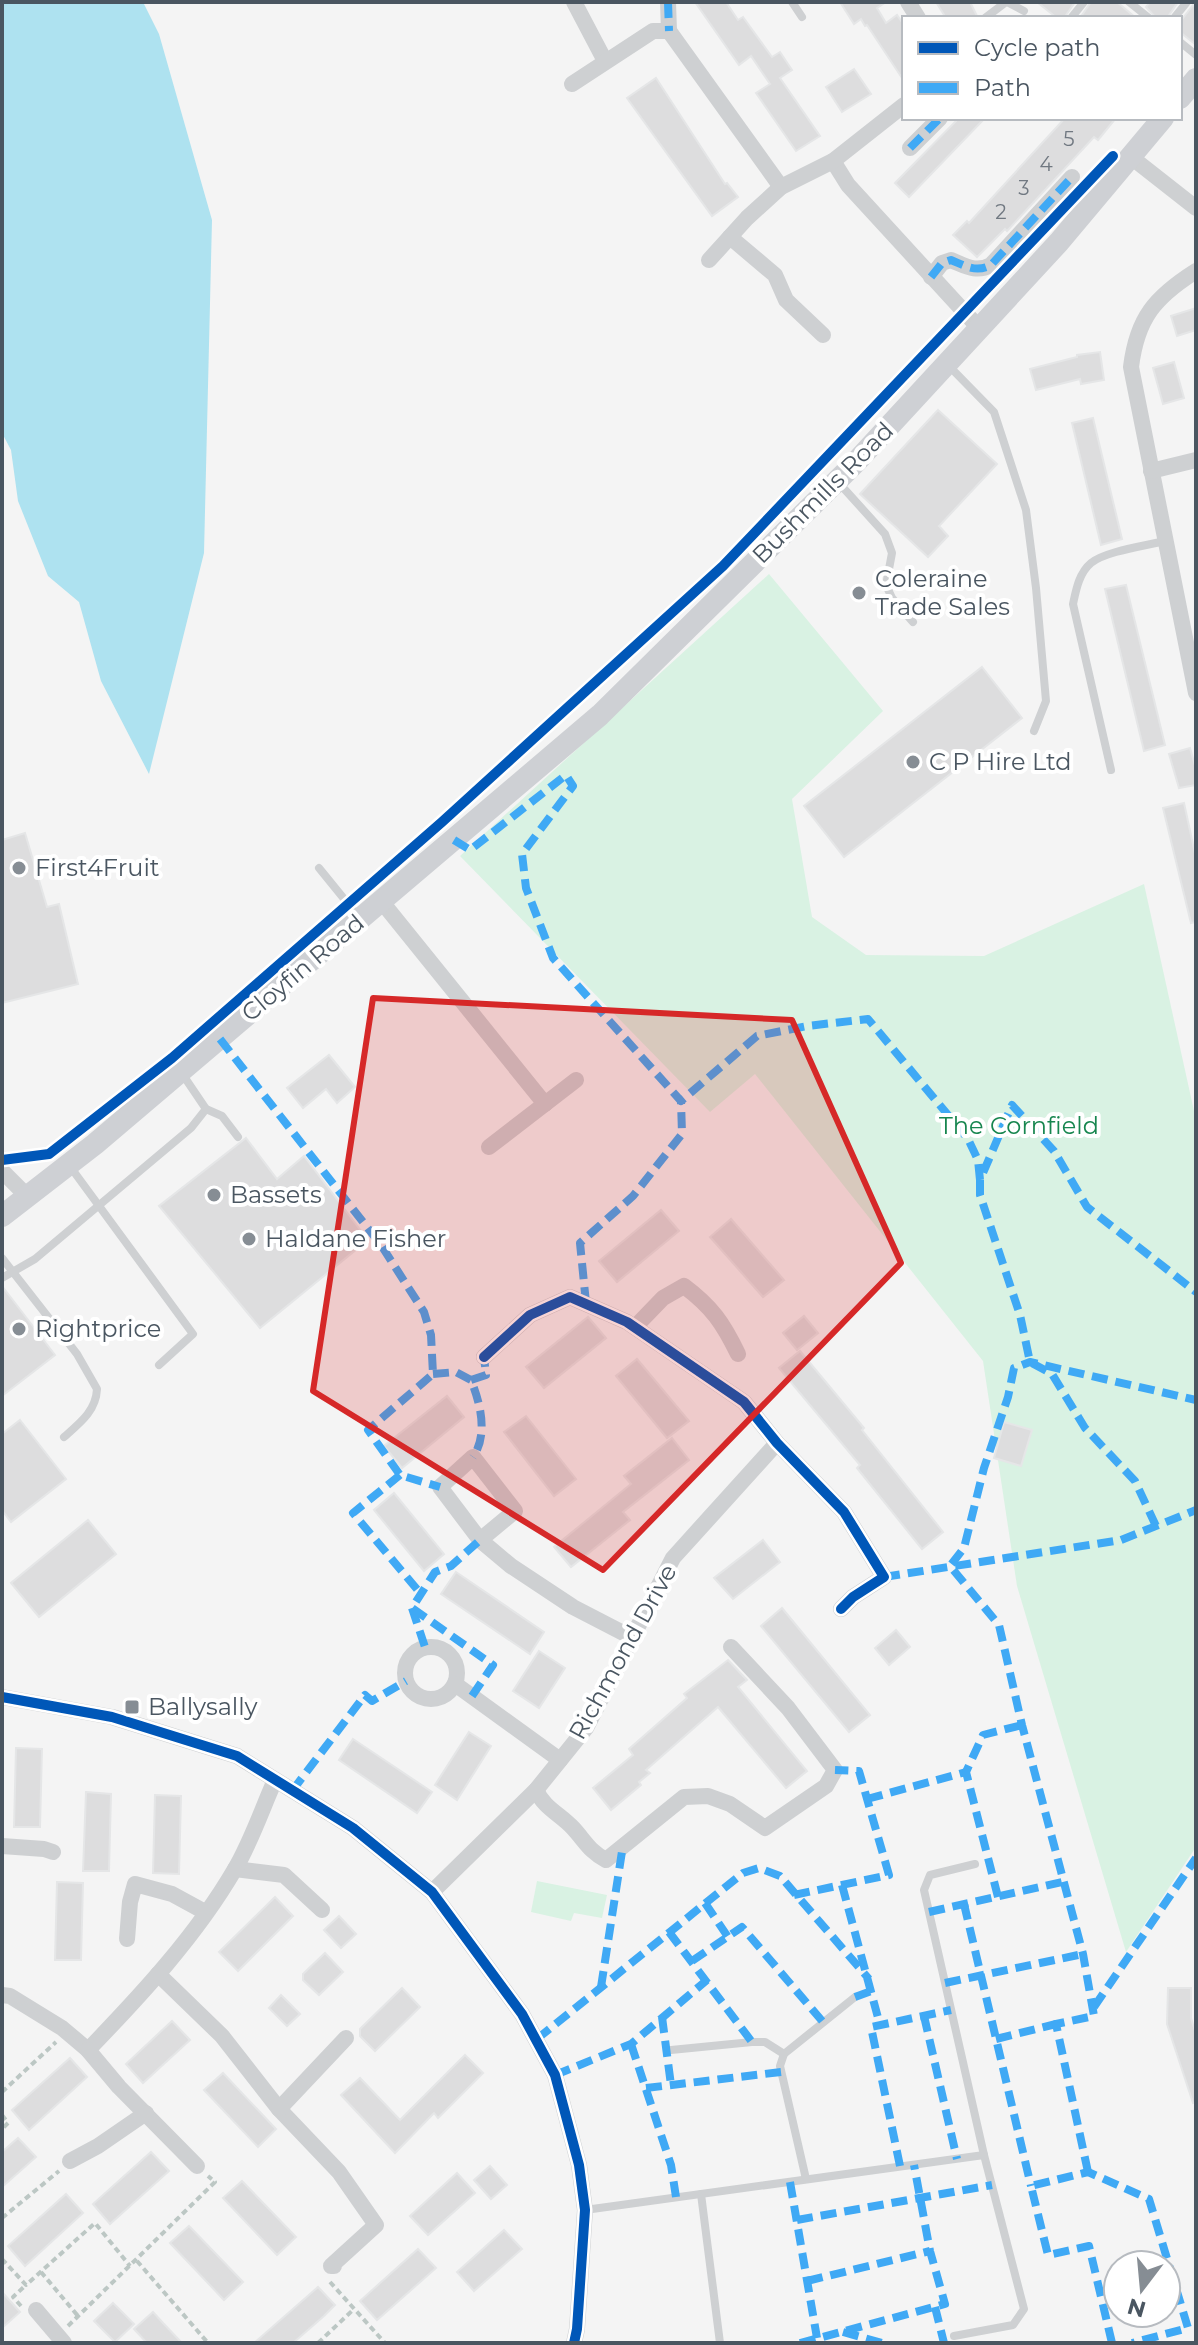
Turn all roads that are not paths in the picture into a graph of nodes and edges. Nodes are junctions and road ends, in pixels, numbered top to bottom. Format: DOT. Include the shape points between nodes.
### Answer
graph roads {
  1 [pos="574,2"];
  2 [pos="668,2"];
  3 [pos="792,2"];
  4 [pos="1007,2"];
  5 [pos="1129,2"];
  6 [pos="1024,11"];
  7 [pos="988,16"];
  8 [pos="1146,16"];
  9 [pos="802,17"];
  10 [pos="669,31"];
  11 [pos="605,61"];
  12 [pos="1196,79"];
  13 [pos="572,84"];
  14 [pos="1182,96"];
  15 [pos="902,107"];
  16 [pos="938,120"];
  17 [pos="1161,120"];
  18 [pos="910,148"];
  19 [pos="1131,157"];
  20 [pos="833,161"];
  21 [pos="1072,177"];
  22 [pos="781,187"];
  23 [pos="1196,208"];
  24 [pos="730,237"];
  25 [pos="709,260"];
  26 [pos="1196,271"];
  27 [pos="931,277"];
  28 [pos="980,329"];
  29 [pos="823,335"];
  30 [pos="948,364"];
  31 [pos="1196,460"];
  32 [pos="1151,471"];
  33 [pos="837,481"];
  34 [pos="1165,541"];
  35 [pos="913,622"];
  36 [pos="1196,693"];
  37 [pos="1034,731"];
  38 [pos="1111,770"];
  39 [pos="454,840"];
  40 [pos="319,868"];
  41 [pos="382,902"];
  42 [pos="361,920"];
  43 [pos="180,1072"];
  44 [pos="576,1080"];
  45 [pos="545,1104"];
  46 [pos="206,1109"];
  47 [pos="238,1137"];
  48 [pos="489,1147"];
  49 [pos="68,1165"];
  50 [pos="2,1171"];
  51 [pos="27,1196"];
  52 [pos="99,1205"];
  53 [pos="2,1216"];
  54 [pos="2,1258"];
  55 [pos="13,1272"];
  56 [pos="2,1278"];
  57 [pos="635,1327"];
  58 [pos="738,1354"];
  59 [pos="484,1357"];
  60 [pos="159,1365"];
  61 [pos="64,1437"];
  62 [pos="777,1443"];
  63 [pos="480,1540"];
  64 [pos="841,1609"];
  65 [pos="631,1637"];
  66 [pos="731,1647"];
  67 [pos="455,1684"];
  68 [pos="2,1697"];
  69 [pos="560,1760"];
  70 [pos="275,1780"];
  71 [pos="536,1790"];
  72 [pos="2,1846"];
  73 [pos="53,1852"];
  74 [pos="975,1864"];
  75 [pos="235,1869"];
  76 [pos="432,1892"];
  77 [pos="322,1910"];
  78 [pos="205,1912"];
  79 [pos="127,1939"];
  80 [pos="158,1974"];
  81 [pos="2,1995"];
  82 [pos="855,1997"];
  83 [pos="346,2038"];
  84 [pos="88,2050"];
  85 [pos="671,2050"];
  86 [pos="784,2054"];
  87 [pos="279,2109"];
  88 [pos="146,2113"];
  89 [pos="984,2155"];
  90 [pos="70,2161"];
  91 [pos="197,2166"];
  92 [pos="806,2179"];
  93 [pos="701,2194"];
  94 [pos="585,2210"];
  95 [pos="333,2266"];
  96 [pos="36,2310"];
  97 [pos="954,2336"];
  98 [pos="61,2339"];
  99 [pos="574,2343"];
  100 [pos="720,2343"];
  1 -- 11 [label="street"];
  2 -- 10 [label="street"];
  3 -- 9 [label="lane"];
  4 -- 6 [label="lane"];
  4 -- 7 [label="lane"];
  5 -- 8 [label="lane"];
  10 -- 11 [label="street" via="653,31"];
  10 -- 22 [label="street"];
  11 -- 13 [label="street"];
  12 -- 14 [label="main road"];
  15 -- 20 [label="street"];
  16 -- 18 [label="street"];
  17 -- 19 [label="main road, Bushmills Road"];
  19 -- 23 [label="street"];
  19 -- 28 [label="main road, Bushmills Road"];
  20 -- 22 [label="street"];
  20 -- 27 [label="street" via="848,185"];
  21 -- 27 [label="street" via="991,265 971,269 951,260"];
  22 -- 24 [label="street"];
  24 -- 25 [label="street"];
  24 -- 29 [label="street" via="775,275 786,300"];
  26 -- 32 [label="street" via="1169,288 1134,339 1131,367"];
  27 -- 28 [label="street"];
  28 -- 30 [label="main road, Bushmills Road"];
  30 -- 33 [label="main road, Bushmills Road"];
  30 -- 37 [label="lane" via="994,412 1026,510 1046,701"];
  31 -- 32 [label="street"];
  32 -- 34 [label="street"];
  33 -- 35 [label="lane" via="885,534 892,553 886,585"];
  33 -- 39 [label="main road, Bushmills Road" via="600,715"];
  34 -- 36 [label="street"];
  34 -- 38 [label="lane" via="1089,564 1073,604"];
  39 -- 41 [label="main road, Cloyfin Road"];
  40 -- 42 [label="lane"];
  41 -- 42 [label="main road, Cloyfin Road"];
  41 -- 45 [label="street"];
  42 -- 43 [label="main road, Cloyfin Road"];
  43 -- 46 [label="lane"];
  43 -- 49 [label="main road, Cloyfin Road"];
  44 -- 45 [label="street"];
  45 -- 48 [label="street"];
  46 -- 47 [label="lane" via="222,1116"];
  46 -- 52 [label="lane" via="191,1128"];
  49 -- 51 [label="main road, Cloyfin Road"];
  49 -- 52 [label="lane"];
  50 -- 51 [label="street"];
  51 -- 53 [label="main road, Cloyfin Road"];
  52 -- 55 [label="lane"];
  52 -- 60 [label="lane" via="193,1334"];
  54 -- 55 [label="lane"];
  55 -- 56 [label="lane"];
  55 -- 61 [label="lane" via="77,1354 97,1389 84,1420"];
  57 -- 58 [label="street" via="663,1298 684,1286 715,1313"];
  57 -- 59 [label="street" via="570,1297 530,1315"];
  57 -- 62 [label="street" via="744,1402"];
  62 -- 64 [label="street" via="844,1512 884,1577"];
  62 -- 65 [label="street, Richmond Drive" via="673,1558"];
  63 -- 63 [label="street" via="515,1511 473,1457 440,1487"];
  63 -- 65 [label="street" via="573,1607"];
  65 -- 69 [label="street, Richmond Drive" via="586,1728"];
  66 -- 71 [label="street" via="788,1708 835,1770 826,1786 765,1828 730,1804 708,1796 684,1797 606,1860 591,1852 572,1826 541,1802"];
  67 -- 69 [label="street"];
  68 -- 70 [label="street" via="112,1717 237,1756"];
  69 -- 71 [label="street, Richmond Drive"];
  70 -- 75 [label="street"];
  70 -- 76 [label="street" via="353,1828"];
  71 -- 76 [label="street, Richmond Drive"];
  72 -- 73 [label="street"];
  74 -- 89 [label="lane" via="930,1875 924,1890"];
  75 -- 77 [label="street" via="284,1875"];
  75 -- 78 [label="street"];
  76 -- 94 [label="street" via="522,2014 555,2075"];
  78 -- 79 [label="street" via="172,1894 135,1884"];
  78 -- 80 [label="street"];
  80 -- 84 [label="street"];
  80 -- 87 [label="street" via="222,2036"];
  81 -- 84 [label="street"];
  82 -- 86 [label="lane"];
  83 -- 87 [label="street"];
  84 -- 88 [label="street"];
  85 -- 86 [label="lane" via="765,2042"];
  86 -- 92 [label="lane" via="780,2066"];
  87 -- 95 [label="street" via="339,2172 376,2225"];
  88 -- 90 [label="street"];
  88 -- 91 [label="street"];
  89 -- 92 [label="lane"];
  89 -- 97 [label="lane" via="1024,2309 1013,2325"];
  92 -- 93 [label="lane"];
  93 -- 94 [label="lane"];
  93 -- 100 [label="lane"];
  94 -- 99 [label="street"];
  96 -- 98 [label="street"];
}
